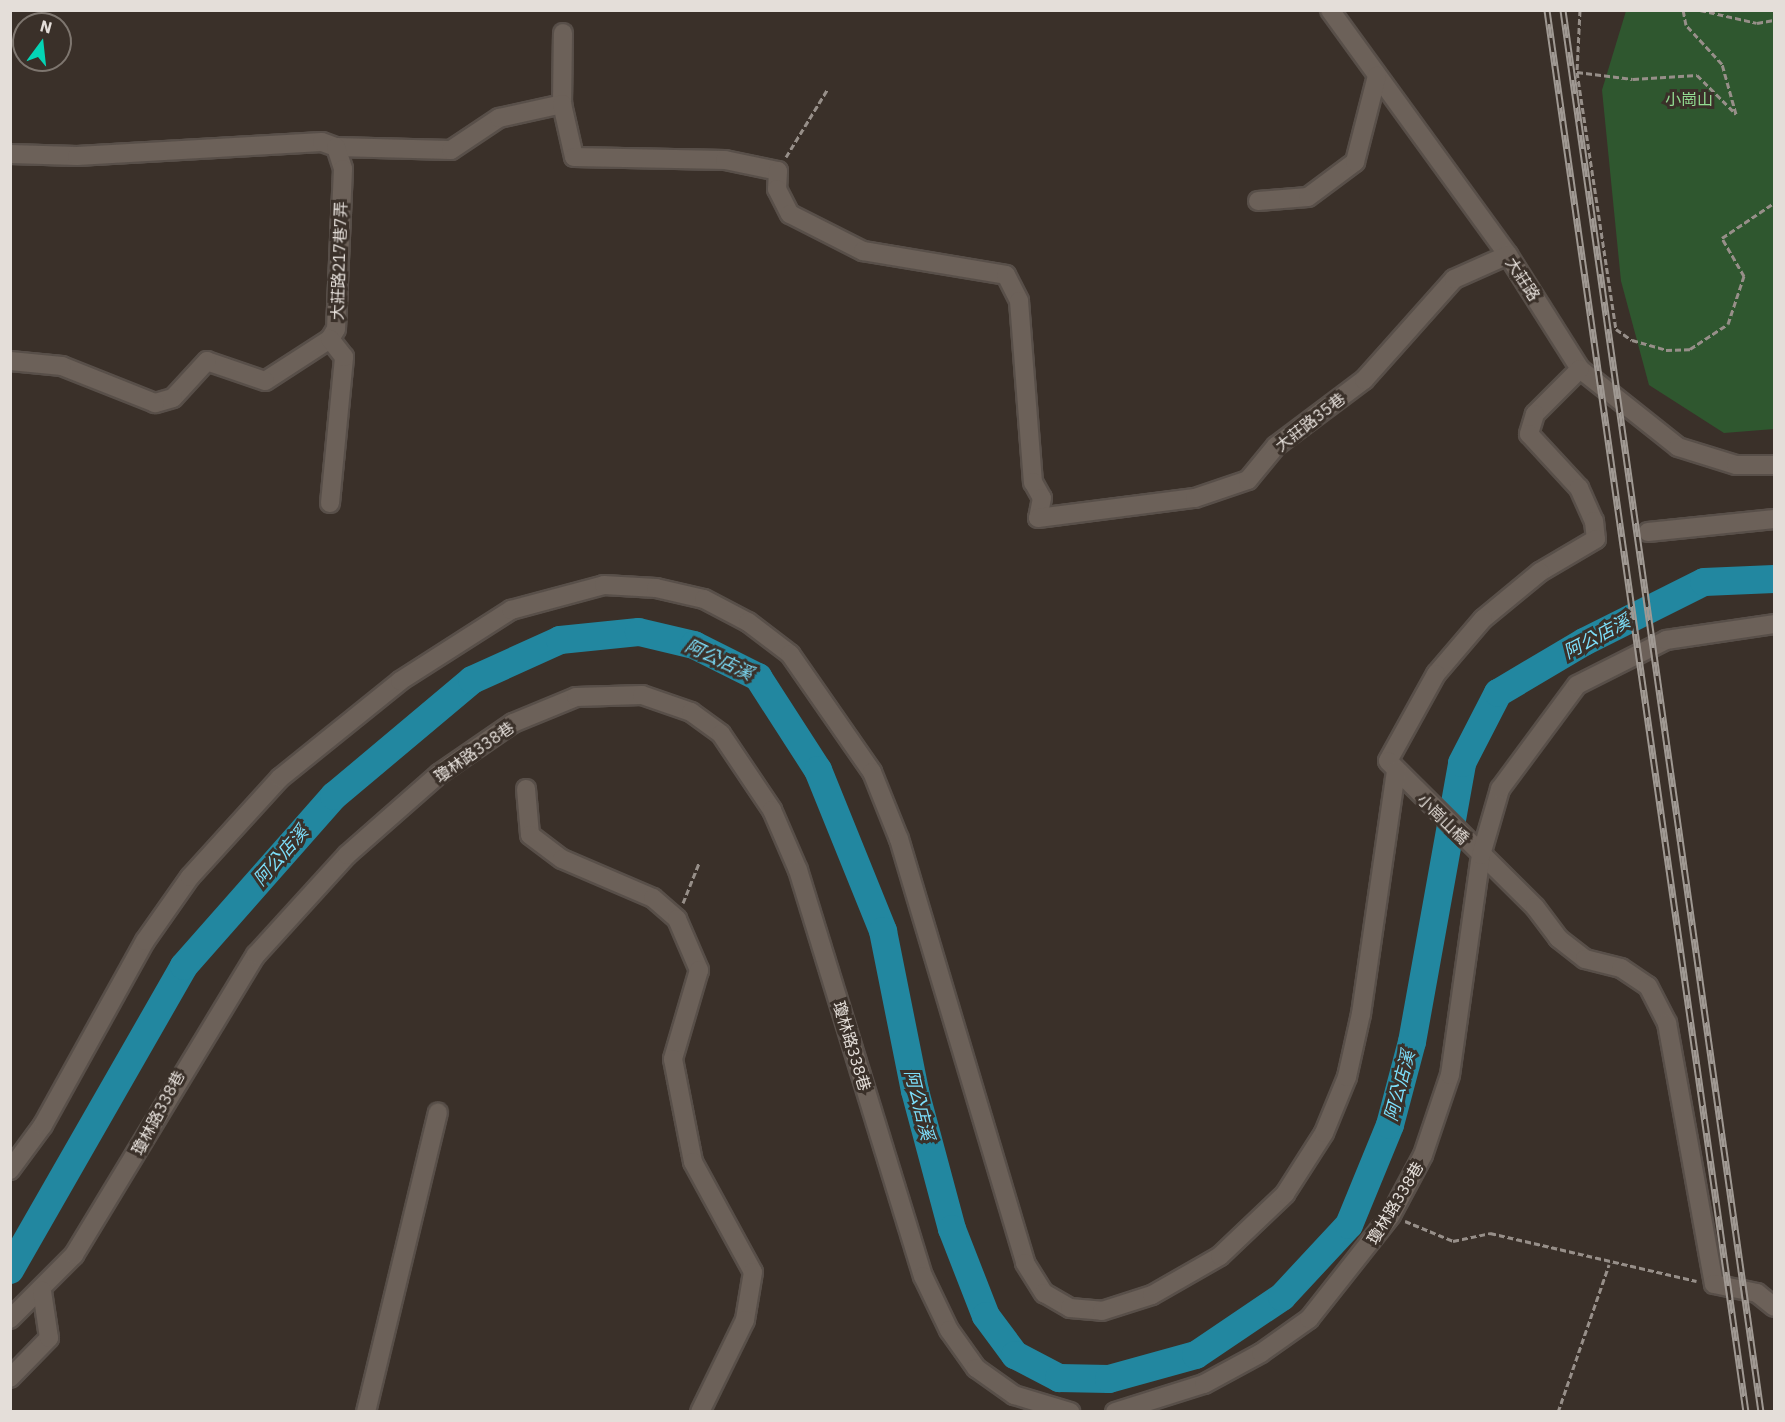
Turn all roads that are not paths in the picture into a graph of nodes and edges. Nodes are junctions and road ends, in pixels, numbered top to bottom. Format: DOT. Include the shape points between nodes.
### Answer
graph roads {
  1 [pos="1330,10"];
  2 [pos="563,33"];
  3 [pos="1377,76"];
  4 [pos="562,104"];
  5 [pos="336,147"];
  6 [pos="10,154"];
  7 [pos="1258,201"];
  8 [pos="1508,255"];
  9 [pos="330,339"];
  10 [pos="10,361"];
  11 [pos="1580,369"];
  12 [pos="1774,465"];
  13 [pos="330,503"];
  14 [pos="1774,519"];
  15 [pos="1648,532"];
  16 [pos="1774,624"];
  17 [pos="1396,770"];
  18 [pos="526,789"];
  19 [pos="1479,853"];
  20 [pos="438,1113"];
  21 [pos="10,1170"];
  22 [pos="42,1291"];
  23 [pos="1774,1307"];
  24 [pos="10,1319"];
  25 [pos="10,1378"];
  26 [pos="366,1412"];
  27 [pos="700,1412"];
  28 [pos="1071,1412"];
  29 [pos="1114,1412"];
  1 -- 3 [label="street, 大莊路"];
  2 -- 4 [label="street"];
  3 -- 7 [label="street" via="1355,162 1308,197"];
  3 -- 8 [label="street, 大莊路"];
  4 -- 5 [label="street" via="499,118 451,150"];
  4 -- 8 [label="street, 大莊路35巷" via="574,156 725,160 778,171 777,189 790,214 862,251 1006,275 1019,301 1033,482 1042,498 1038,518 1195,498 1248,480 1276,446 1364,380 1454,279"];
  5 -- 6 [label="street" via="322,142 77,156"];
  5 -- 9 [label="street, 大莊路217巷7弄" via="343,169 339,314"];
  8 -- 11 [label="street, 大莊路"];
  9 -- 10 [label="street, 大莊路217巷7弄" via="265,381 207,361 166,403 62,366"];
  9 -- 13 [label="street" via="344,357"];
  11 -- 12 [label="street, 大莊路" via="1678,447 1736,465"];
  11 -- 17 [label="street" via="1534,414 1529,434 1579,488 1594,521 1596,539 1540,572 1491,613 1436,674 1402,728 1388,761"];
  14 -- 15 [label="street"];
  16 -- 19 [label="street, 瓊林路338巷" via="1666,640 1577,685 1500,789"];
  17 -- 19 [label="street, 小崗山橋"];
  17 -- 21 [label="street" via="1361,1014 1347,1077 1324,1133 1285,1194 1220,1256 1152,1295 1102,1311 1070,1308 1044,1293 1025,1263 899,839 872,772 790,654 748,622 704,599 656,588 604,585 512,610 460,638 280,778 190,878 145,941 42,1125"];
  18 -- 27 [label="street" via="530,835 562,859 653,898 677,919 699,970 673,1059 693,1162 753,1272 745,1320"];
  19 -- 23 [label="street, 小崗山橋" via="1535,907 1558,938 1585,959 1621,969 1648,986 1667,1023 1714,1284 1757,1293"];
  19 -- 29 [label="street, 瓊林路338巷" via="1450,1075 1423,1155 1391,1215 1308,1318 1261,1353 1194,1388"];
  20 -- 26 [label="street"];
  22 -- 24 [label="street, 瓊林路338巷"];
  22 -- 25 [label="street" via="49,1338"];
  22 -- 28 [label="street, 瓊林路338巷" via="74,1255 123,1181 171,1085 256,955 346,855 439,774 513,723 576,697 642,695 691,712 722,734 772,810 798,870 923,1276 949,1330 976,1368 1014,1395"];
}
